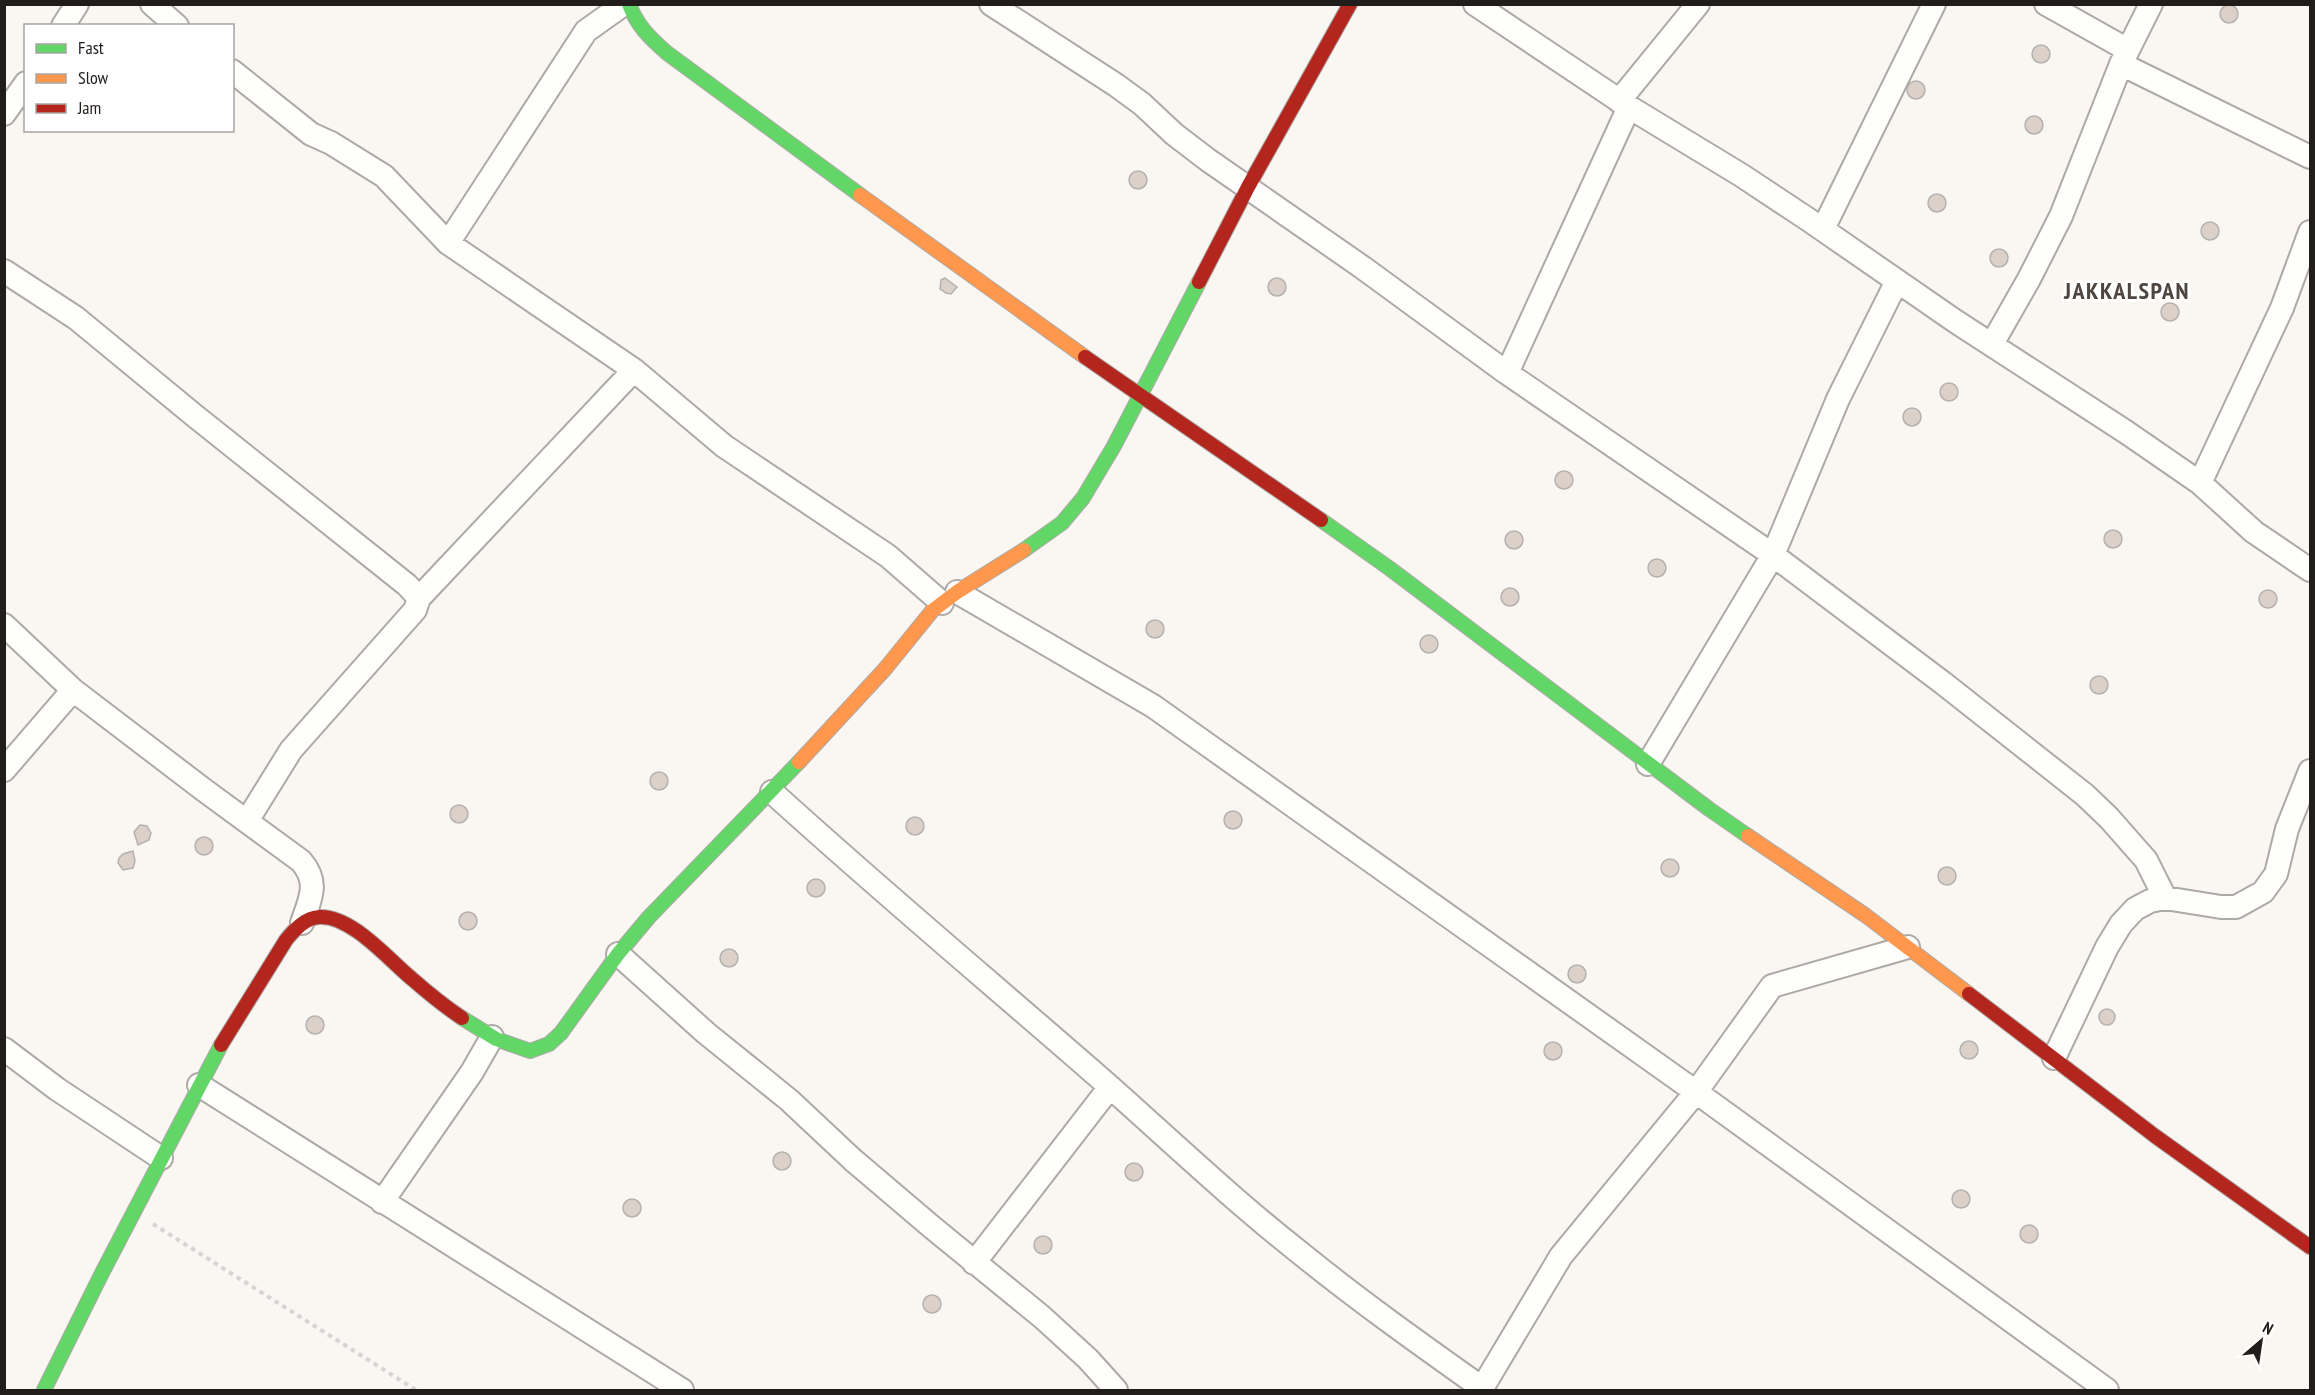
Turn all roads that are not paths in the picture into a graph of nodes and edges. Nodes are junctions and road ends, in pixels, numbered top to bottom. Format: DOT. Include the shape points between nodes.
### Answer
graph roads {
  1 [pos="77,4"];
  2 [pos="152,4"];
  3 [pos="624,4"];
  4 [pos="629,4"];
  5 [pos="991,4"];
  6 [pos="1350,4"];
  7 [pos="1475,4"];
  8 [pos="1698,4"];
  9 [pos="1934,4"];
  10 [pos="2046,4"];
  11 [pos="2151,4"];
  12 [pos="64,24"];
  13 [pos="175,24"];
  14 [pos="2125,57"];
  15 [pos="234,73"];
  16 [pos="24,85"];
  17 [pos="1624,104"];
  18 [pos="4,114"];
  19 [pos="2310,157"];
  20 [pos="1248,187"];
  21 [pos="1823,230"];
  22 [pos="2310,232"];
  23 [pos="447,243"];
  24 [pos="4,271"];
  25 [pos="1898,281"];
  26 [pos="1992,344"];
  27 [pos="634,370"];
  28 [pos="1507,373"];
  29 [pos="1139,396"];
  30 [pos="2200,483"];
  31 [pos="1773,555"];
  32 [pos="2310,570"];
  33 [pos="950,597"];
  34 [pos="418,598"];
  35 [pos="4,625"];
  36 [pos="73,690"];
  37 [pos="1648,764"];
  38 [pos="4,770"];
  39 [pos="2310,771"];
  40 [pos="772,792"];
  41 [pos="247,821"];
  42 [pos="2165,898"];
  43 [pos="302,923"];
  44 [pos="1908,948"];
  45 [pos="618,954"];
  46 [pos="492,1036"];
  47 [pos="4,1048"];
  48 [pos="2054,1058"];
  49 [pos="199,1085"];
  50 [pos="1110,1088"];
  51 [pos="1696,1092"];
  52 [pos="161,1158"];
  53 [pos="382,1202"];
  54 [pos="2310,1247"];
  55 [pos="974,1263"];
  56 [pos="1482,1389"];
  57 [pos="44,1390"];
  58 [pos="682,1390"];
  59 [pos="1116,1390"];
  60 [pos="2107,1390"];
  1 -- 12 [label="street"];
  2 -- 13 [label="street"];
  3 -- 23 [label="street" via="586,31"];
  4 -- 29 [label="street" via="646,35 667,53"];
  5 -- 20 [label="street" via="1142,104 1188,145"];
  6 -- 20 [label="street"];
  7 -- 17 [label="street"];
  8 -- 17 [label="street"];
  9 -- 21 [label="street"];
  10 -- 14 [label="street"];
  11 -- 14 [label="street"];
  14 -- 19 [label="street"];
  14 -- 26 [label="street" via="2061,216"];
  15 -- 23 [label="street" via="310,134 384,176"];
  16 -- 18 [label="street"];
  17 -- 21 [label="street"];
  17 -- 28 [label="street"];
  20 -- 28 [label="street"];
  20 -- 29 [label="street"];
  21 -- 25 [label="street"];
  22 -- 30 [label="street" via="2282,308"];
  23 -- 27 [label="street"];
  24 -- 34 [label="street" via="76,318 407,585"];
  25 -- 26 [label="street"];
  25 -- 31 [label="street" via="1838,399"];
  26 -- 30 [label="street"];
  27 -- 33 [label="street" via="724,446"];
  27 -- 34 [label="street"];
  28 -- 31 [label="street"];
  29 -- 33 [label="street" via="1098,474 1062,524"];
  29 -- 37 [label="street" via="1379,561"];
  30 -- 32 [label="street" via="2254,532"];
  31 -- 37 [label="street"];
  31 -- 42 [label="street" via="2085,795 2146,861"];
  33 -- 40 [label="street" via="917,627 885,669"];
  33 -- 51 [label="street" via="1153,706"];
  34 -- 41 [label="street" via="415,610 291,750"];
  35 -- 36 [label="street"];
  36 -- 38 [label="street"];
  36 -- 41 [label="street"];
  37 -- 44 [label="street"];
  39 -- 42 [label="street" via="2287,829 2276,874 2263,892 2236,907"];
  40 -- 45 [label="street"];
  40 -- 50 [label="street"];
  41 -- 43 [label="street" via="290,852 312,876 313,886"];
  42 -- 48 [label="street" via="2135,909 2121,924"];
  43 -- 46 [label="street" via="320,917 339,921 467,1022"];
  43 -- 49 [label="street" via="289,935 248,997"];
  44 -- 48 [label="street"];
  44 -- 51 [label="street" via="1772,986"];
  45 -- 46 [label="street" via="549,1044 530,1051"];
  45 -- 55 [label="street"];
  46 -- 53 [label="street" via="472,1072"];
  47 -- 52 [label="street" via="57,1089"];
  48 -- 54 [label="street"];
  49 -- 52 [label="street"];
  49 -- 53 [label="street"];
  50 -- 55 [label="street"];
  50 -- 56 [label="street" via="1298,1251"];
  51 -- 56 [label="street" via="1561,1256"];
  51 -- 60 [label="street"];
  52 -- 57 [label="street"];
  53 -- 58 [label="street"];
  55 -- 59 [label="street" via="1042,1317"];
}
